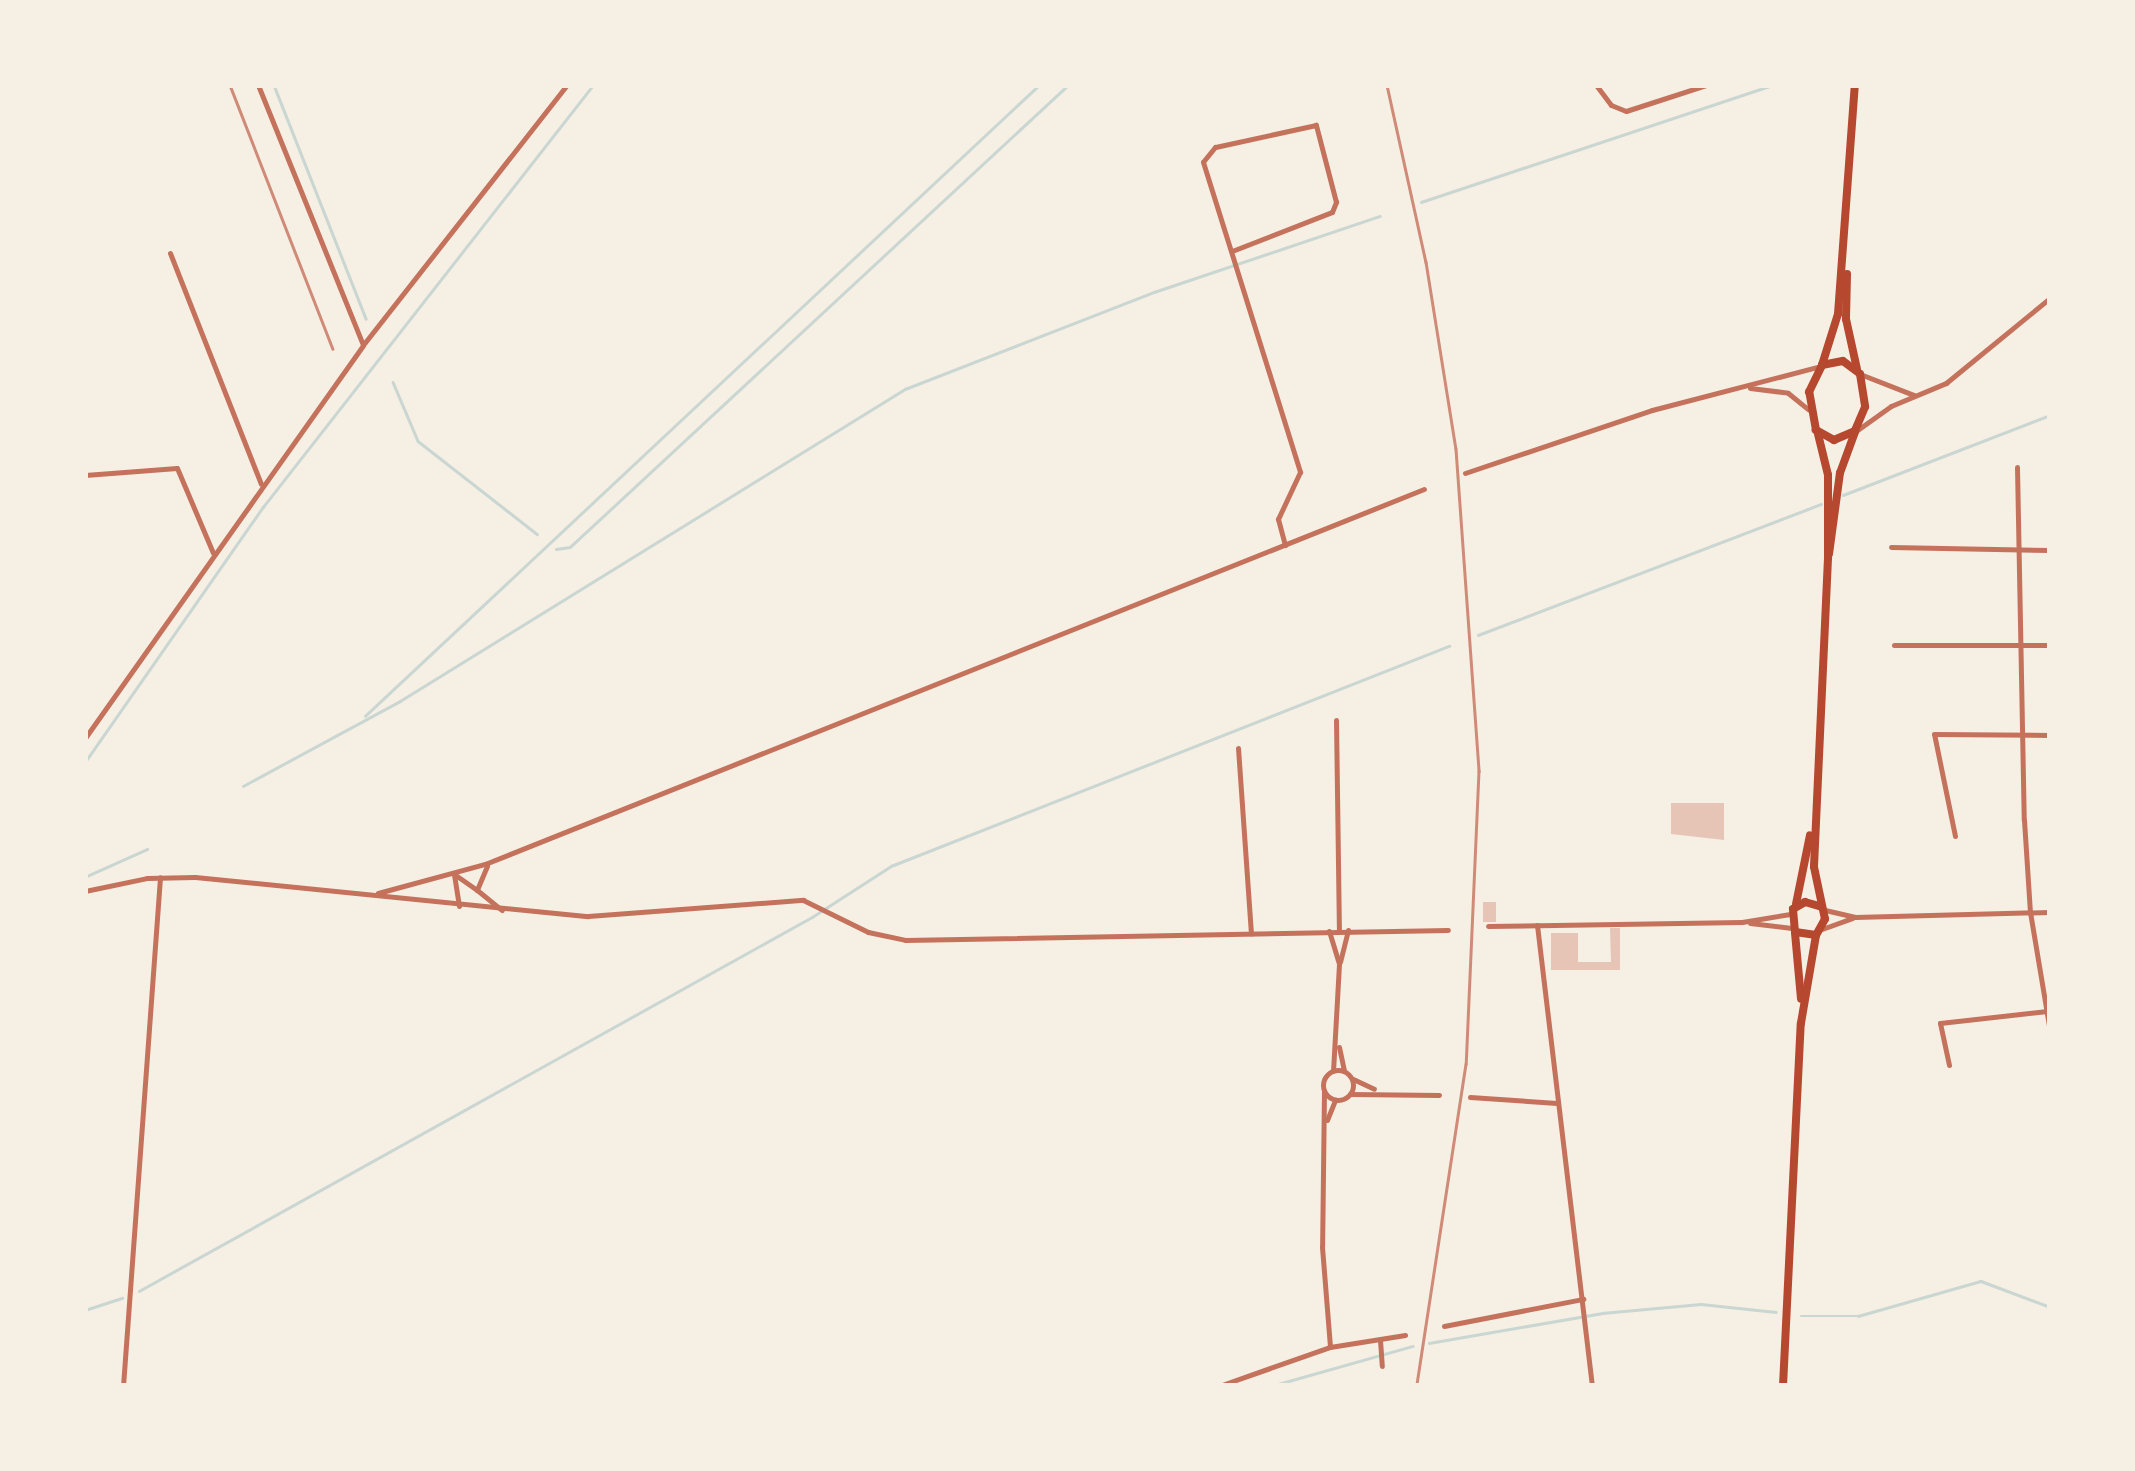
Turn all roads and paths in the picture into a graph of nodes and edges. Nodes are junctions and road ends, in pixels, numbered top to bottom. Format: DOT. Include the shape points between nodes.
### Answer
graph roads {
  1 [pos="258,85"];
  2 [pos="567,85"];
  3 [pos="1596,85"];
  4 [pos="1706,85"];
  5 [pos="1855,85"];
  6 [pos="1846,250"];
  7 [pos="170,253"];
  8 [pos="1233,253"];
  9 [pos="2050,298"];
  10 [pos="363,345"];
  11 [pos="1822,366"];
  12 [pos="1858,372"];
  13 [pos="1742,388"];
  14 [pos="1918,395"];
  15 [pos="1808,408"];
  16 [pos="1856,432"];
  17 [pos="1818,434"];
  18 [pos="2018,467"];
  19 [pos="1465,473"];
  20 [pos="85,475"];
  21 [pos="262,484"];
  22 [pos="1424,489"];
  23 [pos="1285,545"];
  24 [pos="1891,548"];
  25 [pos="2022,550"];
  26 [pos="2050,550"];
  27 [pos="212,553"];
  28 [pos="1828,558"];
  29 [pos="1894,645"];
  30 [pos="2022,645"];
  31 [pos="2050,645"];
  32 [pos="1336,720"];
  33 [pos="2023,734"];
  34 [pos="2050,735"];
  35 [pos="85,738"];
  36 [pos="1238,748"];
  37 [pos="1814,806"];
  38 [pos="1954,836"];
  39 [pos="490,862"];
  40 [pos="454,874"];
  41 [pos="160,877"];
  42 [pos="477,890"];
  43 [pos="85,891"];
  44 [pos="375,893"];
  45 [pos="460,906"];
  46 [pos="1821,908"];
  47 [pos="1793,909"];
  48 [pos="504,911"];
  49 [pos="2030,912"];
  50 [pos="2050,912"];
  51 [pos="1855,918"];
  52 [pos="1742,922"];
  53 [pos="1536,925"];
  54 [pos="1488,926"];
  55 [pos="1338,930"];
  56 [pos="1348,930"];
  57 [pos="1448,930"];
  58 [pos="1794,930"];
  59 [pos="1329,931"];
  60 [pos="1820,932"];
  61 [pos="1250,934"];
  62 [pos="1339,965"];
  63 [pos="2047,1012"];
  64 [pos="1802,1023"];
  65 [pos="2050,1031"];
  66 [pos="1337,1039"];
  67 [pos="1949,1065"];
  68 [pos="1333,1071"];
  69 [pos="1345,1072"];
  70 [pos="1351,1078"];
  71 [pos="1377,1090"];
  72 [pos="1324,1091"];
  73 [pos="1350,1094"];
  74 [pos="1440,1095"];
  75 [pos="1470,1098"];
  76 [pos="1335,1100"];
  77 [pos="1557,1103"];
  78 [pos="1324,1127"];
  79 [pos="1583,1299"];
  80 [pos="1444,1326"];
  81 [pos="1405,1335"];
  82 [pos="1380,1339"];
  83 [pos="1330,1347"];
  84 [pos="1382,1363"];
  85 [pos="123,1386"];
  86 [pos="1219,1386"];
  87 [pos="1592,1386"];
  88 [pos="1783,1386"];
  1 -- 10 [label="street"];
  2 -- 10 [label="street"];
  3 -- 4 [label="street" via="1611,105 1626,110"];
  5 -- 6 [label="main road"];
  6 -- 11 [label="main road" via="1838,314"];
  6 -- 12 [label="main road" via="1846,319"];
  7 -- 21 [label="street"];
  8 -- 8 [label="street" via="1206,175 1208,154 1305,122 1316,125 1336,202 1332,212"];
  8 -- 23 [label="street" via="1300,472 1278,519"];
  9 -- 14 [label="street" via="1959,374"];
  10 -- 21 [label="street"];
  11 -- 12 [label="main road" via="1843,361"];
  11 -- 13 [label="street"];
  11 -- 15 [label="main road"];
  12 -- 14 [label="street" via="1888,390"];
  12 -- 16 [label="main road" via="1866,399"];
  13 -- 15 [label="street" via="1780,390"];
  13 -- 19 [label="street" via="1582,431"];
  14 -- 16 [label="street"];
  15 -- 17 [label="main road"];
  16 -- 17 [label="main road" via="1834,440"];
  16 -- 28 [label="main road" via="1840,473"];
  17 -- 28 [label="main road" via="1828,475"];
  18 -- 25 [label="street"];
  20 -- 27 [label="street" via="177,468"];
  21 -- 27 [label="street"];
  22 -- 23 [label="street"];
  23 -- 39 [label="street"];
  24 -- 25 [label="street"];
  25 -- 26 [label="street"];
  25 -- 30 [label="street"];
  27 -- 35 [label="street"];
  28 -- 37 [label="main road"];
  29 -- 30 [label="street"];
  30 -- 31 [label="street"];
  30 -- 33 [label="street"];
  32 -- 55 [label="street"];
  33 -- 34 [label="street"];
  33 -- 38 [label="street" via="1934,734"];
  33 -- 49 [label="street"];
  36 -- 61 [label="street"];
  37 -- 46 [label="main road"];
  37 -- 47 [label="main road"];
  39 -- 40 [label="street"];
  39 -- 42 [label="street"];
  40 -- 42 [label="street"];
  40 -- 44 [label="street"];
  40 -- 45 [label="street"];
  41 -- 43 [label="street"];
  41 -- 44 [label="street"];
  41 -- 85 [label="street"];
  42 -- 48 [label="street"];
  44 -- 45 [label="street"];
  45 -- 48 [label="street"];
  46 -- 47 [label="main road"];
  46 -- 51 [label="street"];
  46 -- 60 [label="main road"];
  47 -- 52 [label="street"];
  47 -- 58 [label="main road"];
  48 -- 61 [label="street" via="588,916 772,900 819,906 868,932 905,940"];
  49 -- 50 [label="street"];
  49 -- 51 [label="street"];
  49 -- 63 [label="street"];
  51 -- 60 [label="street"];
  52 -- 53 [label="street"];
  52 -- 58 [label="street"];
  53 -- 54 [label="street"];
  53 -- 77 [label="street"];
  55 -- 56 [label="street"];
  55 -- 59 [label="street"];
  56 -- 57 [label="street"];
  56 -- 62 [label="street"];
  58 -- 60 [label="main road"];
  58 -- 64 [label="main road"];
  59 -- 61 [label="street"];
  59 -- 62 [label="street"];
  60 -- 64 [label="main road"];
  62 -- 66 [label="street"];
  63 -- 65 [label="street"];
  63 -- 67 [label="street" via="1940,1023"];
  64 -- 88 [label="main road"];
  66 -- 68 [label="street"];
  66 -- 69 [label="street"];
  68 -- 69 [label="street"];
  68 -- 72 [label="street"];
  69 -- 70 [label="street"];
  70 -- 71 [label="street"];
  70 -- 73 [label="street"];
  71 -- 73 [label="street"];
  71 -- 74 [label="street"];
  72 -- 76 [label="street"];
  72 -- 78 [label="street"];
  73 -- 76 [label="street"];
  75 -- 77 [label="street"];
  76 -- 78 [label="street"];
  77 -- 79 [label="street"];
  78 -- 83 [label="street" via="1322,1247"];
  79 -- 80 [label="street"];
  79 -- 87 [label="street"];
  81 -- 82 [label="street"];
  82 -- 83 [label="street"];
  82 -- 84 [label="street"];
  83 -- 86 [label="street"];
}
